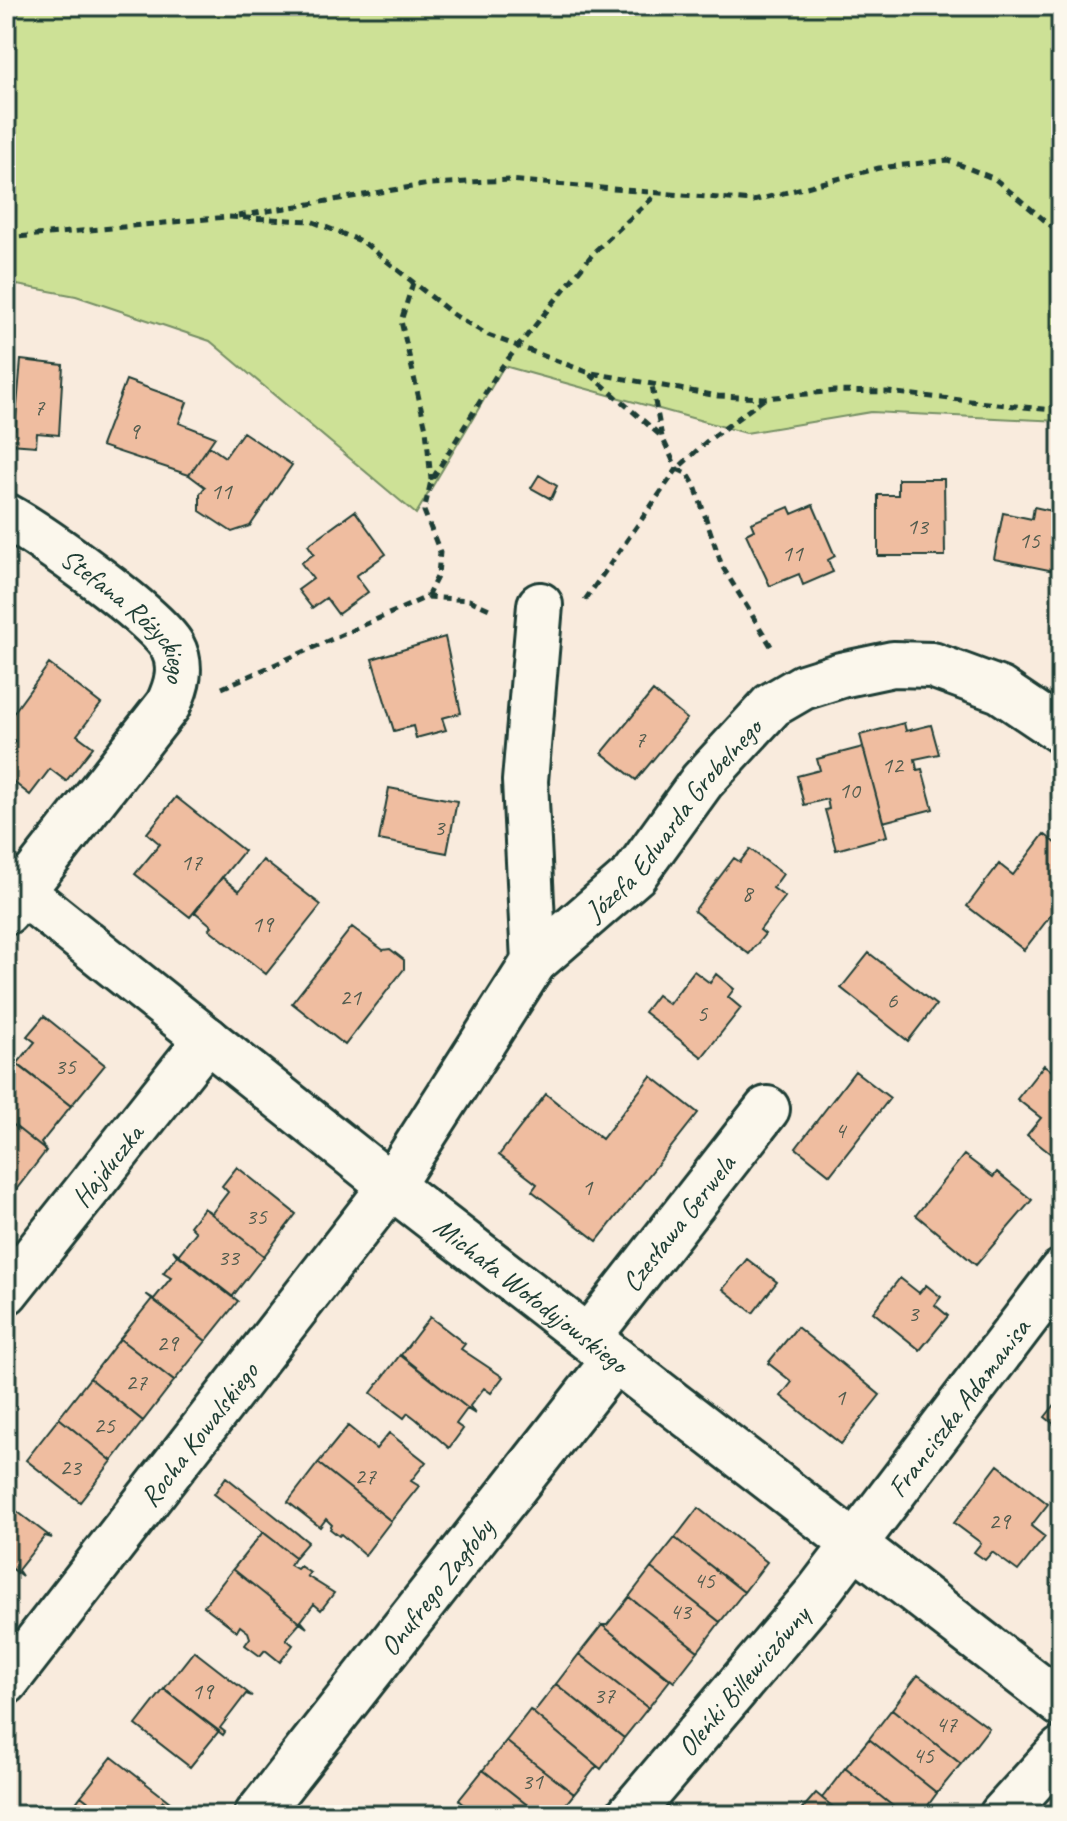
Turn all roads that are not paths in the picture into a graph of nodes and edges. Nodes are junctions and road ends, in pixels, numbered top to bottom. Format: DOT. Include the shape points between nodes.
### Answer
graph roads {
  1 [pos="6,516"];
  2 [pos="539,618"];
  3 [pos="1061,731"];
  4 [pos="11,894"];
  5 [pos="534,962"];
  6 [pos="207,1039"];
  7 [pos="767,1109"];
  8 [pos="391,1186"];
  9 [pos="1061,1272"];
  10 [pos="6,1292"];
  11 [pos="602,1348"];
  12 [pos="854,1543"];
  13 [pos="6,1682"];
  14 [pos="1061,1704"];
  15 [pos="1061,1750"];
  16 [pos="257,1815"];
  17 [pos="629,1815"];
  18 [pos="1002,1815"];
  1 -- 4 [label="street, Stefana Różyckiego" via="35,532 153,625 178,661 177,685 159,716"];
  2 -- 5 [label="street" via="525,781"];
  3 -- 5 [label="street, Józefa Edwarda Grobelnego" via="1000,690 932,665 893,664 803,687 772,705 702,781 634,875"];
  4 -- 6 [label="street, Michała Wołodyjowskiego"];
  5 -- 8 [label="street, Józefa Edwarda Grobelnego"];
  6 -- 8 [label="street, Michała Wołodyjowskiego"];
  6 -- 10 [label="street, Hajduczka"];
  7 -- 11 [label="street, Czesława Gerwela"];
  8 -- 11 [label="street, Michała Wołodyjowskiego"];
  8 -- 13 [label="street, Rocha Kowalskiego"];
  9 -- 12 [label="street, Franciszka Adamanisa"];
  11 -- 12 [label="street, Michała Wołodyjowskiego"];
  11 -- 16 [label="street, Onufrego Zagłoby"];
  12 -- 14 [label="street, Michała Wołodyjowskiego"];
  12 -- 17 [label="street, Oleńki Billewiczówny"];
  15 -- 18 [label="street"];
}
